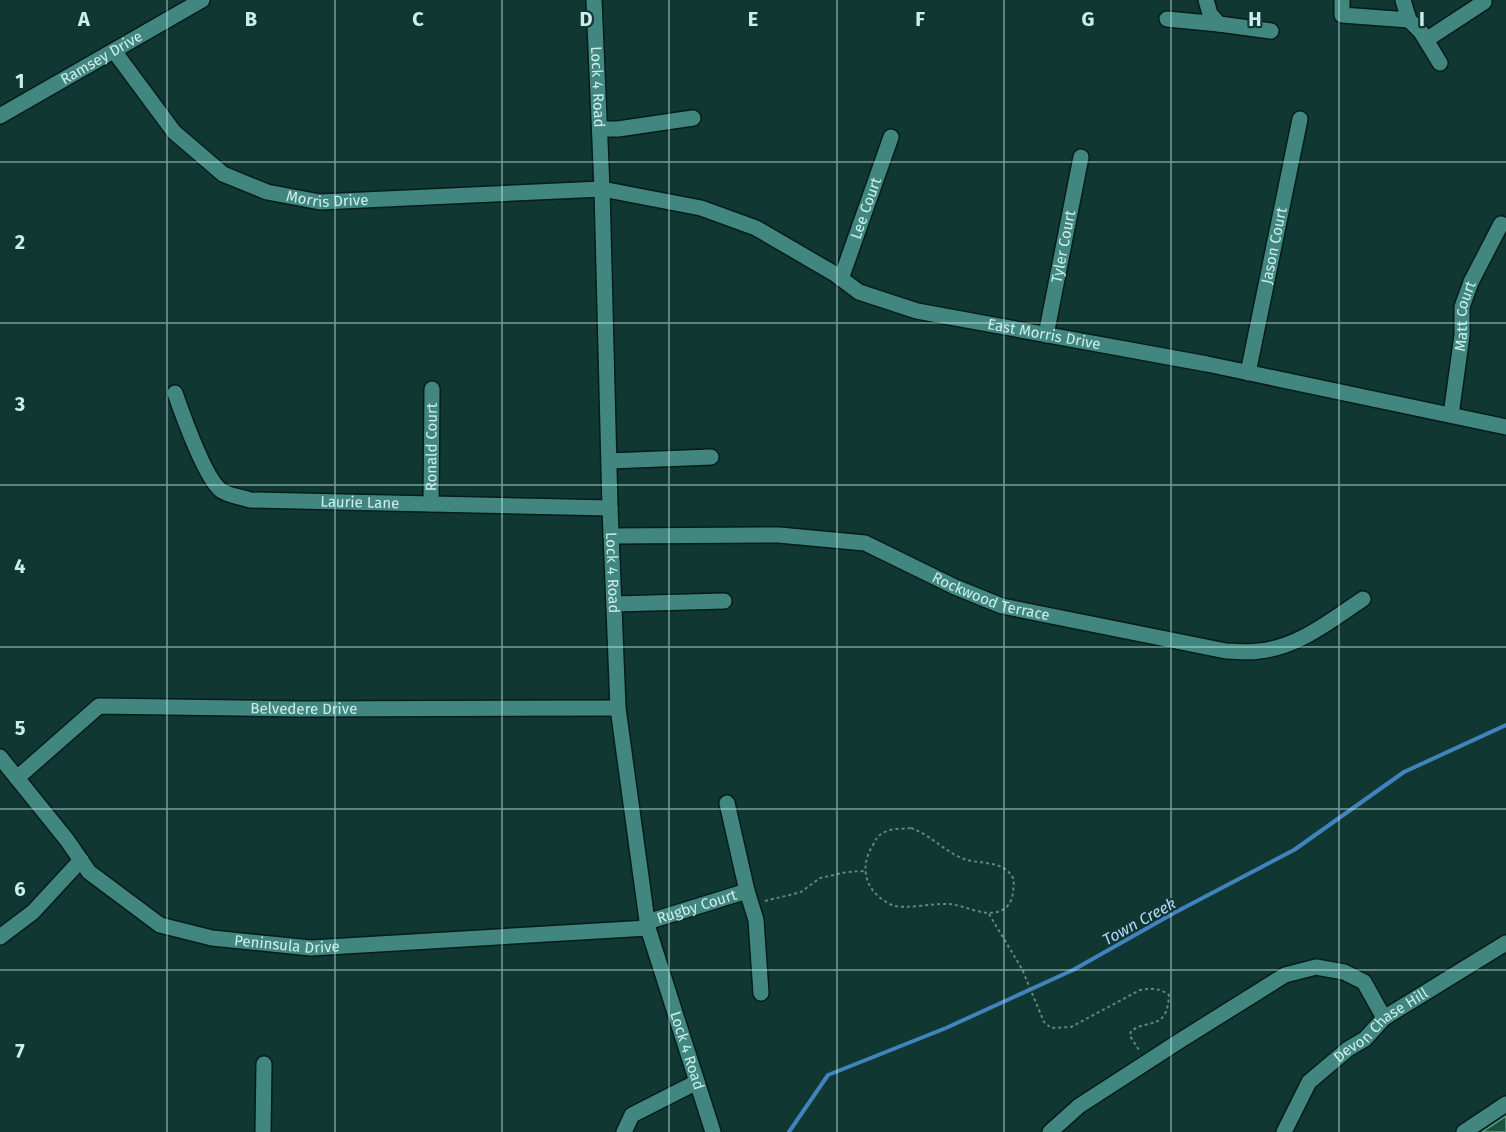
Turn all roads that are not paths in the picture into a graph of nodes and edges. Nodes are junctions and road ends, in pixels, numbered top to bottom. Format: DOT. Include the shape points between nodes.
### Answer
graph roads {
  1 [pos="202,0"];
  2 [pos="594,0"];
  3 [pos="1206,0"];
  4 [pos="1342,0"];
  5 [pos="1403,0"];
  6 [pos="1483,0"];
  7 [pos="1167,19"];
  8 [pos="1408,20"];
  9 [pos="1219,24"];
  10 [pos="1271,31"];
  11 [pos="1426,40"];
  12 [pos="114,51"];
  13 [pos="1440,63"];
  14 [pos="0,116"];
  15 [pos="693,118"];
  16 [pos="1300,119"];
  17 [pos="600,129"];
  18 [pos="891,137"];
  19 [pos="1081,157"];
  20 [pos="602,189"];
  21 [pos="1501,224"];
  22 [pos="841,279"];
  23 [pos="1046,335"];
  24 [pos="1248,373"];
  25 [pos="432,389"];
  26 [pos="175,393"];
  27 [pos="1451,415"];
  28 [pos="1506,427"];
  29 [pos="711,458"];
  30 [pos="609,461"];
  31 [pos="431,504"];
  32 [pos="610,508"];
  33 [pos="611,536"];
  34 [pos="1363,599"];
  35 [pos="724,601"];
  36 [pos="614,604"];
  37 [pos="618,708"];
  38 [pos="0,757"];
  39 [pos="17,778"];
  40 [pos="727,803"];
  41 [pos="81,860"];
  42 [pos="749,898"];
  43 [pos="648,925"];
  44 [pos="0,937"];
  45 [pos="1506,943"];
  46 [pos="761,993"];
  47 [pos="1384,1018"];
  48 [pos="264,1065"];
  49 [pos="697,1082"];
  50 [pos="1506,1104"];
  51 [pos="263,1132"];
  52 [pos="624,1132"];
  53 [pos="713,1132"];
  54 [pos="1050,1132"];
  55 [pos="1284,1132"];
  56 [pos="1464,1132"];
  1 -- 12 [label="street, Ramsey Drive"];
  2 -- 17 [label="street, Lock 4 Road"];
  3 -- 9 [label="street" via="1210,14"];
  4 -- 8 [label="street" via="1342,15"];
  5 -- 8 [label="street"];
  6 -- 11 [label="street"];
  7 -- 9 [label="street"];
  8 -- 11 [label="street"];
  9 -- 10 [label="street"];
  11 -- 13 [label="street"];
  12 -- 14 [label="street, Ramsey Drive"];
  12 -- 20 [label="street, Morris Drive" via="174,132 224,174 267,192 320,202"];
  15 -- 17 [label="street"];
  16 -- 24 [label="street, Jason Court"];
  17 -- 20 [label="street, Lock 4 Road"];
  18 -- 22 [label="street, Lee Court"];
  19 -- 23 [label="street, Tyler Court"];
  20 -- 22 [label="street, East Morris Drive" via="701,208 756,228"];
  20 -- 30 [label="street, Lock 4 Road"];
  21 -- 27 [label="street, Matt Court" via="1462,308"];
  22 -- 23 [label="street, East Morris Drive" via="859,292 917,311"];
  23 -- 24 [label="street, East Morris Drive"];
  24 -- 27 [label="street, East Morris Drive"];
  25 -- 31 [label="street, Ronald Court"];
  26 -- 31 [label="street, Laurie Lane" via="205,465 221,490 250,500"];
  27 -- 28 [label="street, East Morris Drive"];
  29 -- 30 [label="street"];
  30 -- 32 [label="street, Lock 4 Road"];
  31 -- 32 [label="street, Laurie Lane"];
  32 -- 33 [label="street, Lock 4 Road"];
  33 -- 34 [label="street, Rockwood Terrace" via="779,535 865,543 1002,606 1226,651 1258,652 1280,647 1308,635"];
  33 -- 36 [label="street, Lock 4 Road"];
  35 -- 36 [label="street"];
  36 -- 37 [label="street, Lock 4 Road"];
  37 -- 39 [label="street, Belvedere Drive" via="99,706"];
  37 -- 43 [label="street, Lock 4 Road"];
  38 -- 39 [label="street, Peninsula Drive"];
  39 -- 41 [label="street, Peninsula Drive"];
  40 -- 42 [label="street, Rugby Court"];
  41 -- 43 [label="street, Peninsula Drive" via="89,872 160,925 212,938 311,948"];
  41 -- 44 [label="street" via="33,912"];
  42 -- 43 [label="street, Rugby Court"];
  42 -- 46 [label="street, Rugby Court" via="756,920"];
  43 -- 49 [label="street, Lock 4 Road"];
  45 -- 47 [label="street, Devon Chase Hill"];
  47 -- 54 [label="street" via="1364,982 1344,972 1316,968 1286,975 1079,1106"];
  47 -- 55 [label="street, Devon Chase Hill" via="1365,1039 1309,1082"];
  48 -- 51 [label="street"];
  49 -- 52 [label="street" via="632,1115"];
  49 -- 53 [label="street, Lock 4 Road"];
  50 -- 56 [label="street"];
}
